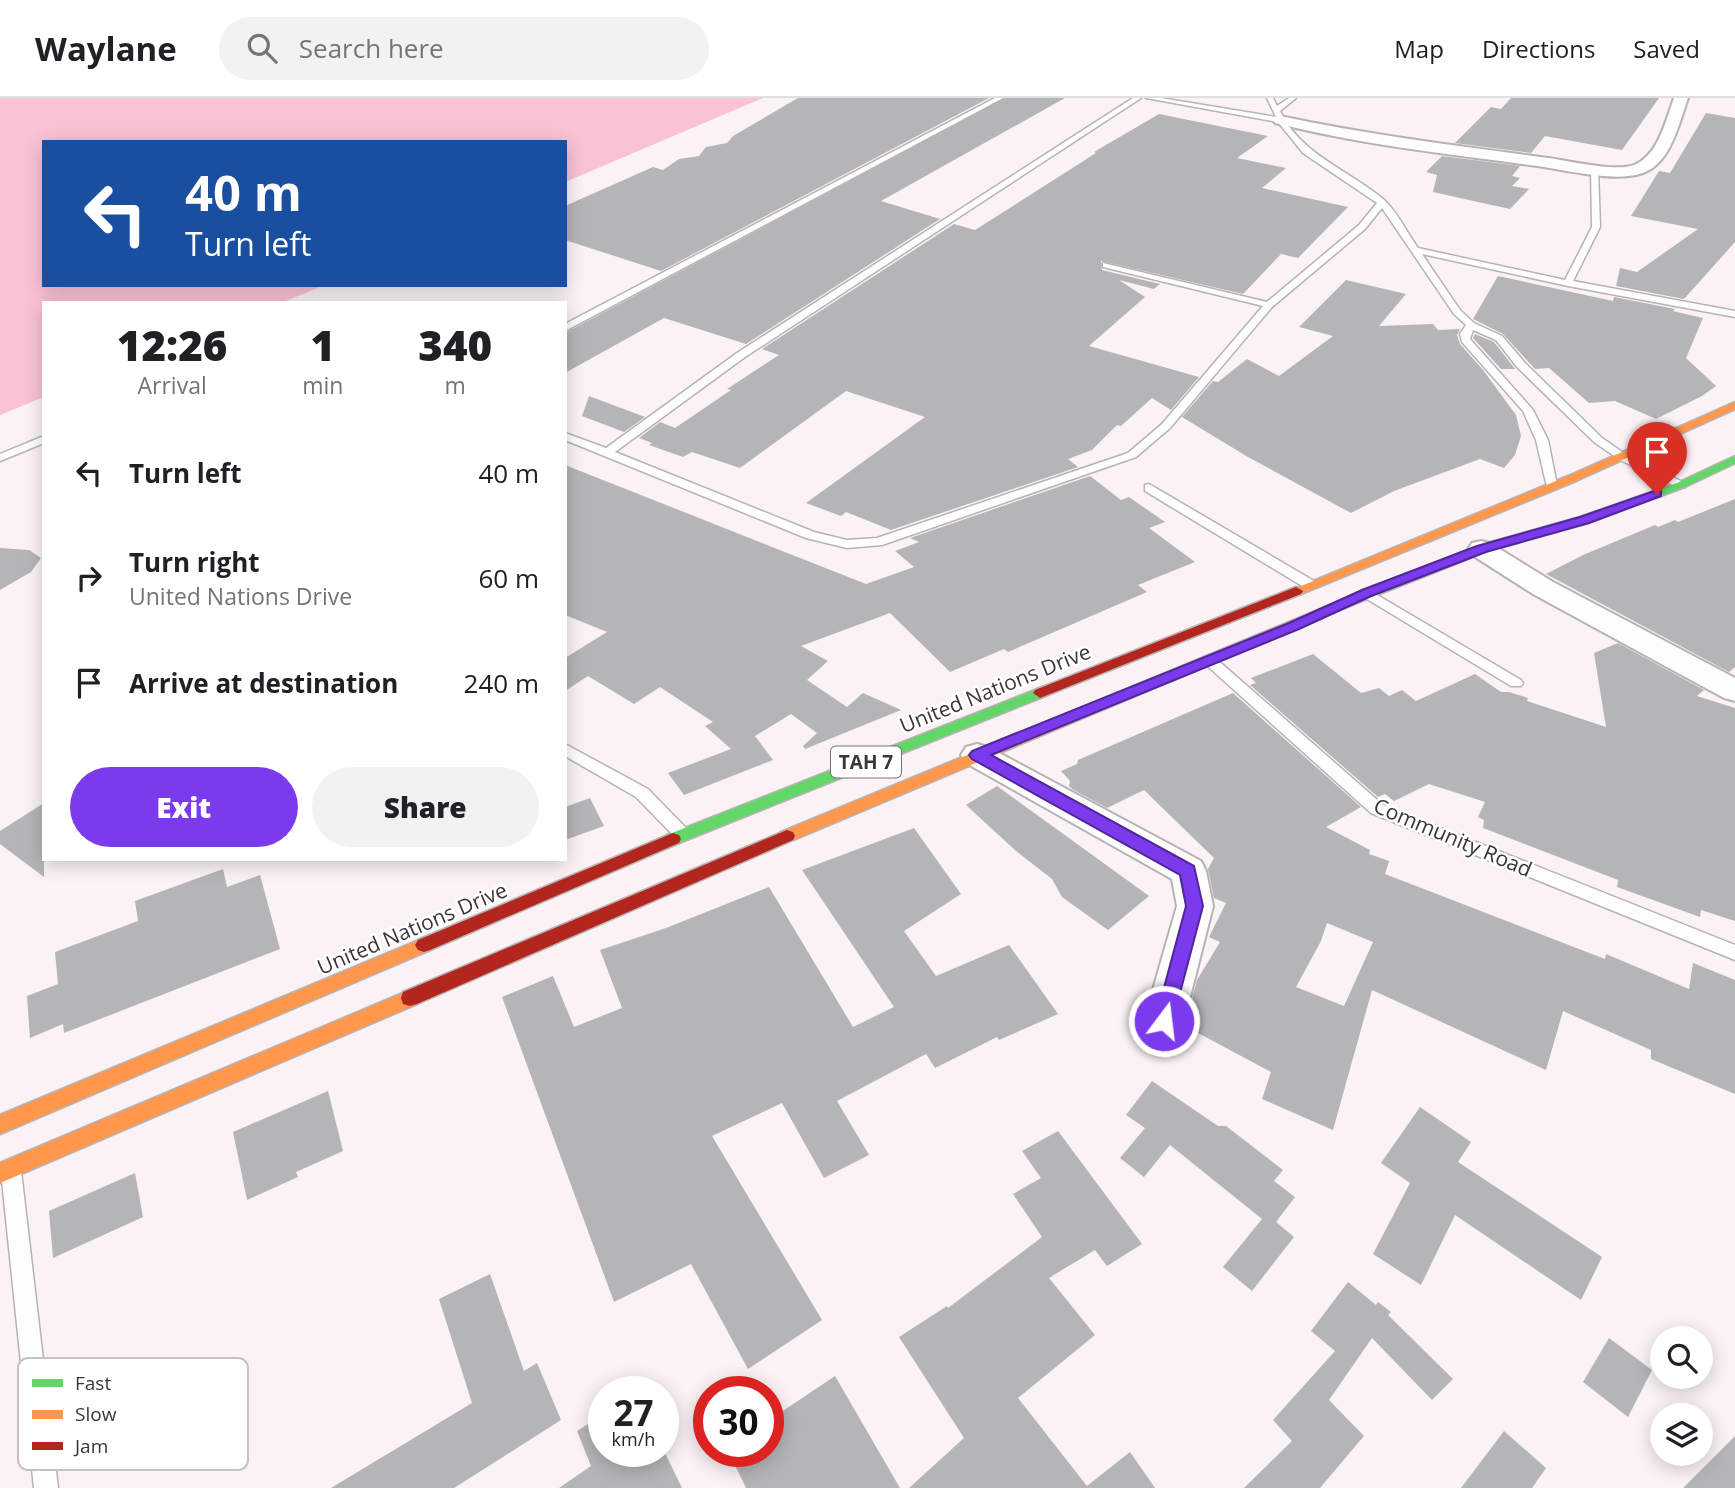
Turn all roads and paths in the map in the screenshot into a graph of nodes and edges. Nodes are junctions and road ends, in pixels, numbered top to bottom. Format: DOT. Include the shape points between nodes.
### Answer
graph roads {
  1 [pos="1000,98"];
  2 [pos="1138,98"];
  3 [pos="1149,98"];
  4 [pos="1270,98"];
  5 [pos="1293,98"];
  6 [pos="1681,98"];
  7 [pos="1278,115"];
  8 [pos="1595,169"];
  9 [pos="1382,202"];
  10 [pos="1414,250"];
  11 [pos="1106,265"];
  12 [pos="1568,283"];
  13 [pos="1269,305"];
  14 [pos="1735,314"];
  15 [pos="1472,325"];
  16 [pos="567,327"];
  17 [pos="1735,405"];
  18 [pos="567,437"];
  19 [pos="42,440"];
  20 [pos="607,453"];
  21 [pos="0,458"];
  22 [pos="1624,458"];
  23 [pos="1735,459"];
  24 [pos="1551,485"];
  25 [pos="1681,485"];
  26 [pos="1149,488"];
  27 [pos="1481,549"];
  28 [pos="1309,584"];
  29 [pos="1367,593"];
  30 [pos="1209,660"];
  31 [pos="1516,682"];
  32 [pos="1735,691"];
  33 [pos="567,750"];
  34 [pos="977,755"];
  35 [pos="683,835"];
  36 [pos="1735,953"];
  37 [pos="1164,1021"];
  38 [pos="0,1125"];
  39 [pos="5,1171"];
  40 [pos="29,1358"];
  41 [pos="44,1470"];
  42 [pos="46,1488"];
  1 -- 16 [label="lane"];
  2 -- 20 [label="lane" via="741,355"];
  3 -- 7 [label="lane"];
  4 -- 7 [label="lane"];
  5 -- 7 [label="lane"];
  6 -- 8 [label="street" via="1659,154 1636,170"];
  7 -- 8 [label="street" via="1325,130"];
  7 -- 9 [label="lane" via="1306,151"];
  8 -- 12 [label="lane" via="1596,227"];
  9 -- 10 [label="lane"];
  9 -- 13 [label="lane" via="1362,228"];
  10 -- 12 [label="lane"];
  10 -- 15 [label="lane" via="1457,312"];
  11 -- 13 [label="lane"];
  12 -- 14 [label="lane"];
  13 -- 20 [label="lane" via="1183,407 1132,455 878,542 848,544 810,535"];
  15 -- 22 [label="lane" via="1499,338 1598,440"];
  15 -- 24 [label="lane" via="1465,340 1535,421"];
  17 -- 22 [label="highway, United Nations Drive / TAH 7"];
  18 -- 20 [label="lane"];
  19 -- 21 [label="lane"];
  22 -- 24 [label="highway, United Nations Drive / TAH 7"];
  22 -- 25 [label="lane"];
  23 -- 25 [label="highway, TAH 7"];
  24 -- 28 [label="highway, United Nations Drive / TAH 7"];
  25 -- 27 [label="highway, TAH 7" via="1584,520"];
  26 -- 28 [label="lane"];
  27 -- 29 [label="highway, TAH 7"];
  27 -- 32 [label="street" via="1542,588"];
  28 -- 35 [label="highway, United Nations Drive / TAH 7"];
  29 -- 30 [label="highway, TAH 7"];
  29 -- 31 [label="lane"];
  30 -- 34 [label="highway, TAH 7"];
  30 -- 36 [label="lane, Community Road" via="1377,809"];
  33 -- 35 [label="lane" via="642,793"];
  34 -- 37 [label="street" via="1188,871 1195,906"];
  34 -- 39 [label="highway, TAH 7"];
  35 -- 38 [label="highway, United Nations Drive / TAH 7"];
  39 -- 40 [label="lane"];
  41 -- 42 [label="lane"];
}
